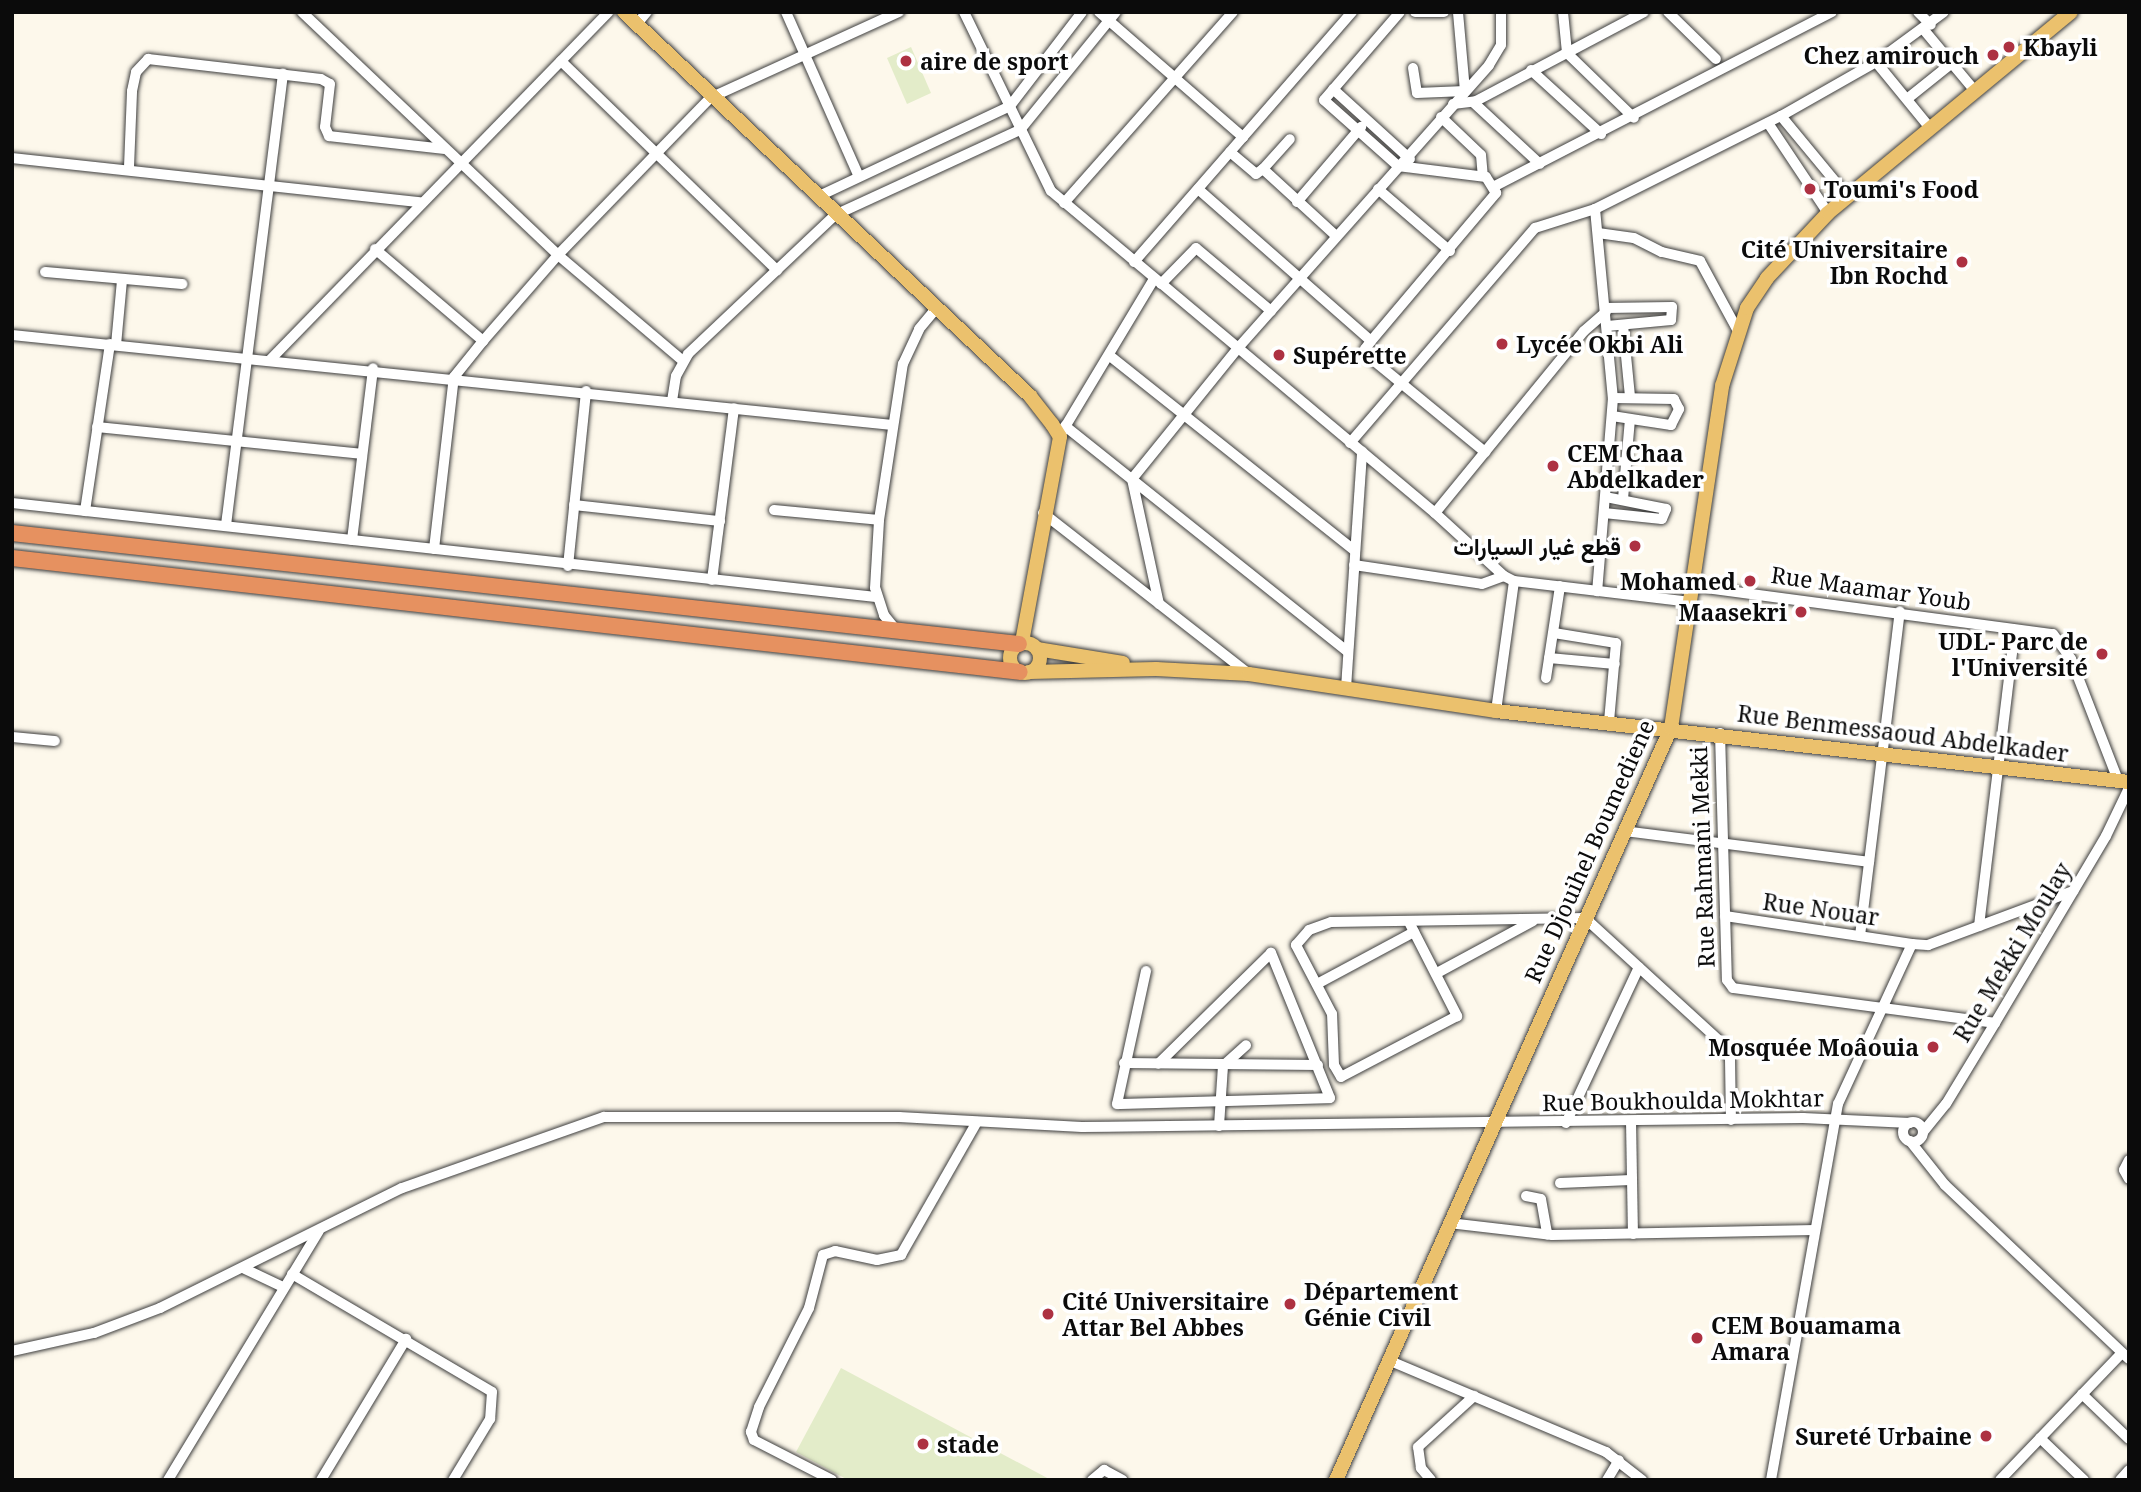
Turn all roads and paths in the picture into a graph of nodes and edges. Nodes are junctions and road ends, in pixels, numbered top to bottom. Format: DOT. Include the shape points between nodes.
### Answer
graph roads {
  1 [pos="302,12"];
  2 [pos="608,12"];
  3 [pos="624,12"];
  4 [pos="647,12"];
  5 [pos="786,12"];
  6 [pos="899,12"];
  7 [pos="964,12"];
  8 [pos="1082,12"];
  9 [pos="1099,12"];
  10 [pos="1233,12"];
  11 [pos="1400,12"];
  12 [pos="1415,12"];
  13 [pos="1444,12"];
  14 [pos="1458,12"];
  15 [pos="1501,12"];
  16 [pos="1563,12"];
  17 [pos="1644,12"];
  18 [pos="1668,12"];
  19 [pos="1813,12"];
  20 [pos="1832,12"];
  21 [pos="1918,12"];
  22 [pos="1944,12"];
  23 [pos="1349,13"];
  24 [pos="2070,13"];
  25 [pos="1113,17"];
  26 [pos="1822,21"];
  27 [pos="636,25"];
  28 [pos="1927,27"];
  29 [pos="1567,53"];
  30 [pos="805,55"];
  31 [pos="1716,59"];
  32 [pos="561,61"];
  33 [pos="1877,62"];
  34 [pos="1952,63"];
  35 [pos="1413,68"];
  36 [pos="1531,70"];
  37 [pos="282,74"];
  38 [pos="1176,78"];
  39 [pos="1332,89"];
  40 [pos="1465,91"];
  41 [pos="1975,92"];
  42 [pos="710,97"];
  43 [pos="1907,99"];
  44 [pos="1473,102"];
  45 [pos="1453,104"];
  46 [pos="1010,106"];
  47 [pos="1781,116"];
  48 [pos="1441,117"];
  49 [pos="1634,118"];
  50 [pos="1367,120"];
  51 [pos="1768,123"];
  52 [pos="1930,128"];
  53 [pos="1020,130"];
  54 [pos="1358,131"];
  55 [pos="1601,134"];
  56 [pos="1243,136"];
  57 [pos="1290,138"];
  58 [pos="444,149"];
  59 [pos="1230,152"];
  60 [pos="655,153"];
  61 [pos="1407,156"];
  62 [pos="12,158"];
  63 [pos="458,163"];
  64 [pos="1540,164"];
  65 [pos="1398,166"];
  66 [pos="129,167"];
  67 [pos="1263,169"];
  68 [pos="1417,170"];
  69 [pos="1483,176"];
  70 [pos="859,177"];
  71 [pos="267,186"];
  72 [pos="1495,186"];
  73 [pos="1198,189"];
  74 [pos="1378,189"];
  75 [pos="817,197"];
  76 [pos="1847,197"];
  77 [pos="420,202"];
  78 [pos="1297,202"];
  79 [pos="1064,203"];
  80 [pos="1595,209"];
  81 [pos="1828,213"];
  82 [pos="835,215"];
  83 [pos="1598,233"];
  84 [pos="1336,236"];
  85 [pos="375,249"];
  86 [pos="1450,251"];
  87 [pos="558,255"];
  88 [pos="1134,262"];
  89 [pos="777,270"];
  90 [pos="45,272"];
  91 [pos="1300,278"];
  92 [pos="122,280"];
  93 [pos="1157,281"];
  94 [pos="183,284"];
  95 [pos="936,309"];
  96 [pos="1605,310"];
  97 [pos="1271,311"];
  98 [pos="1623,325"];
  99 [pos="1607,326"];
  100 [pos="1738,331"];
  101 [pos="12,335"];
  102 [pos="483,341"];
  103 [pos="1371,341"];
  104 [pos="113,344"];
  105 [pos="1238,348"];
  106 [pos="1110,356"];
  107 [pos="248,357"];
  108 [pos="271,359"];
  109 [pos="683,361"];
  110 [pos="373,368"];
  111 [pos="454,377"];
  112 [pos="1401,382"];
  113 [pos="586,391"];
  114 [pos="1630,397"];
  115 [pos="1613,398"];
  116 [pos="672,401"];
  117 [pos="734,408"];
  118 [pos="1181,415"];
  119 [pos="1612,416"];
  120 [pos="1630,419"];
  121 [pos="892,425"];
  122 [pos="97,427"];
  123 [pos="1063,432"];
  124 [pos="239,442"];
  125 [pos="1350,443"];
  126 [pos="1362,452"];
  127 [pos="1485,452"];
  128 [pos="361,454"];
  129 [pos="1132,479"];
  130 [pos="1606,497"];
  131 [pos="1623,499"];
  132 [pos="12,503"];
  133 [pos="574,505"];
  134 [pos="774,510"];
  135 [pos="85,511"];
  136 [pos="1043,513"];
  137 [pos="1435,513"];
  138 [pos="1604,513"];
  139 [pos="879,520"];
  140 [pos="720,521"];
  141 [pos="226,525"];
  142 [pos="12,533"];
  143 [pos="352,540"];
  144 [pos="434,549"];
  145 [pos="1355,551"];
  146 [pos="12,558"];
  147 [pos="1354,565"];
  148 [pos="568,566"];
  149 [pos="1509,578"];
  150 [pos="712,580"];
  151 [pos="1560,586"];
  152 [pos="1691,586"];
  153 [pos="1597,591"];
  154 [pos="876,597"];
  155 [pos="1689,602"];
  156 [pos="1159,604"];
  157 [pos="1900,611"];
  158 [pos="896,630"];
  159 [pos="2015,630"];
  160 [pos="1554,633"];
  161 [pos="1028,645"];
  162 [pos="1348,652"];
  163 [pos="1549,658"];
  164 [pos="1615,664"];
  165 [pos="1156,669"];
  166 [pos="1024,672"];
  167 [pos="1249,674"];
  168 [pos="1546,678"];
  169 [pos="1346,688"];
  170 [pos="1496,710"];
  171 [pos="1609,721"];
  172 [pos="1671,728"];
  173 [pos="1720,733"];
  174 [pos="12,737"];
  175 [pos="55,741"];
  176 [pos="1882,756"];
  177 [pos="1998,770"];
  178 [pos="2125,784"];
  179 [pos="1624,831"];
  180 [pos="1723,844"];
  181 [pos="1869,862"];
  182 [pos="2073,891"];
  183 [pos="1725,916"];
  184 [pos="1585,918"];
  185 [pos="1535,920"];
  186 [pos="1979,926"];
  187 [pos="1412,927"];
  188 [pos="1860,936"];
  189 [pos="1912,944"];
  190 [pos="1639,967"];
  191 [pos="1146,971"];
  192 [pos="1437,973"];
  193 [pos="1317,984"];
  194 [pos="1883,1008"];
  195 [pos="1995,1023"];
  196 [pos="1246,1045"];
  197 [pos="1124,1063"];
  198 [pos="1158,1064"];
  199 [pos="1318,1065"];
  200 [pos="1223,1066"];
  201 [pos="1954,1090"];
  202 [pos="1222,1104"];
  203 [pos="1834,1119"];
  204 [pos="1731,1120"];
  205 [pos="1875,1120"];
  206 [pos="1631,1121"];
  207 [pos="977,1122"];
  208 [pos="1566,1122"];
  209 [pos="1911,1122"];
  210 [pos="1492,1125"];
  211 [pos="1219,1126"];
  212 [pos="1923,1134"];
  213 [pos="1908,1139"];
  214 [pos="2129,1160"];
  215 [pos="1936,1175"];
  216 [pos="1631,1180"];
  217 [pos="2129,1180"];
  218 [pos="1560,1183"];
  219 [pos="1526,1196"];
  220 [pos="1449,1223"];
  221 [pos="320,1229"];
  222 [pos="1815,1230"];
  223 [pos="1547,1234"];
  224 [pos="1633,1234"];
  225 [pos="245,1269"];
  226 [pos="292,1274"];
  227 [pos="283,1287"];
  228 [pos="406,1339"];
  229 [pos="12,1351"];
  230 [pos="2125,1356"];
  231 [pos="1388,1360"];
  232 [pos="2082,1394"];
  233 [pos="1474,1396"];
  234 [pos="2040,1438"];
  235 [pos="2129,1439"];
  236 [pos="1619,1460"];
  237 [pos="2129,1470"];
  238 [pos="168,1480"];
  239 [pos="321,1480"];
  240 [pos="453,1480"];
  241 [pos="832,1480"];
  242 [pos="1092,1480"];
  243 [pos="1124,1480"];
  244 [pos="1336,1480"];
  245 [pos="1432,1480"];
  246 [pos="1607,1480"];
  247 [pos="1642,1480"];
  248 [pos="1771,1480"];
  249 [pos="2000,1480"];
  250 [pos="2084,1480"];
  251 [pos="2120,1480"];
  1 -- 58 [label="street"];
  2 -- 32 [label="street"];
  3 -- 27 [label="main road"];
  4 -- 27 [label="street"];
  5 -- 30 [label="street"];
  6 -- 30 [label="street"];
  7 -- 46 [label="street"];
  8 -- 46 [label="street"];
  9 -- 25 [label="street"];
  10 -- 38 [label="street"];
  11 -- 39 [label="street"];
  12 -- 13 [label="street"];
  14 -- 40 [label="street"];
  15 -- 40 [label="street" via="1498,53"];
  16 -- 29 [label="street"];
  17 -- 29 [label="street"];
  18 -- 31 [label="street"];
  19 -- 26 [label="street"];
  20 -- 26 [label="street"];
  21 -- 28 [label="street"];
  22 -- 28 [label="street"];
  23 -- 56 [label="street"];
  24 -- 41 [label="main road, Rue Djouihel Boumediene"];
  25 -- 38 [label="street"];
  25 -- 53 [label="street"];
  26 -- 49 [label="street"];
  27 -- 42 [label="main road"];
  28 -- 33 [label="street"];
  28 -- 34 [label="street"];
  29 -- 36 [label="street"];
  29 -- 49 [label="street"];
  30 -- 42 [label="street"];
  30 -- 70 [label="street"];
  32 -- 60 [label="street"];
  32 -- 63 [label="street"];
  33 -- 43 [label="street"];
  33 -- 47 [label="street"];
  34 -- 41 [label="street"];
  34 -- 43 [label="street"];
  35 -- 40 [label="street" via="1417,93"];
  36 -- 44 [label="street"];
  36 -- 55 [label="street"];
  37 -- 58 [label="street" via="328,81 325,127 329,136"];
  37 -- 66 [label="street" via="148,59 136,72 132,91"];
  37 -- 71 [label="street"];
  38 -- 56 [label="street"];
  38 -- 79 [label="street"];
  39 -- 50 [label="street"];
  39 -- 54 [label="street" via="1324,100"];
  40 -- 45 [label="street"];
  41 -- 52 [label="main road, Rue Djouihel Boumediene"];
  42 -- 60 [label="street"];
  42 -- 75 [label="main road"];
  43 -- 52 [label="street"];
  44 -- 45 [label="street"];
  44 -- 64 [label="street"];
  45 -- 48 [label="street"];
  46 -- 53 [label="street"];
  46 -- 70 [label="street"];
  47 -- 51 [label="street"];
  47 -- 76 [label="street"];
  48 -- 61 [label="street"];
  48 -- 69 [label="street" via="1480,155"];
  49 -- 55 [label="street"];
  50 -- 54 [label="street"];
  50 -- 61 [label="street"];
  51 -- 80 [label="street"];
  51 -- 81 [label="street"];
  52 -- 76 [label="main road, Rue Djouihel Boumediene"];
  53 -- 79 [label="street" via="1038,171"];
  53 -- 82 [label="street"];
  54 -- 65 [label="street"];
  54 -- 78 [label="street"];
  55 -- 64 [label="street"];
  56 -- 59 [label="street"];
  57 -- 67 [label="street"];
  58 -- 63 [label="street"];
  59 -- 67 [label="street" via="1255,174"];
  59 -- 73 [label="street"];
  60 -- 87 [label="street"];
  60 -- 89 [label="street"];
  61 -- 65 [label="street"];
  61 -- 68 [label="street"];
  62 -- 66 [label="street"];
  63 -- 77 [label="street"];
  63 -- 87 [label="street"];
  64 -- 72 [label="street"];
  65 -- 68 [label="street"];
  65 -- 74 [label="street"];
  66 -- 71 [label="street"];
  67 -- 78 [label="street"];
  68 -- 69 [label="street"];
  69 -- 72 [label="street"];
  70 -- 75 [label="street"];
  71 -- 77 [label="street"];
  71 -- 107 [label="street"];
  72 -- 86 [label="street" via="1491,203"];
  73 -- 88 [label="street"];
  73 -- 91 [label="street"];
  74 -- 84 [label="street"];
  74 -- 86 [label="street"];
  75 -- 82 [label="main road"];
  76 -- 81 [label="main road, Rue Djouihel Boumediene"];
  77 -- 85 [label="street"];
  78 -- 84 [label="street"];
  79 -- 88 [label="street"];
  80 -- 83 [label="street"];
  80 -- 112 [label="street" via="1528,234"];
  81 -- 100 [label="main road, Rue Djouihel Boumediene" via="1767,278"];
  82 -- 89 [label="street"];
  82 -- 95 [label="main road"];
  83 -- 96 [label="street"];
  83 -- 100 [label="street" via="1634,238 1662,252 1700,261"];
  84 -- 91 [label="street"];
  85 -- 102 [label="street"];
  85 -- 108 [label="street"];
  86 -- 103 [label="street"];
  87 -- 102 [label="street"];
  87 -- 109 [label="street"];
  88 -- 93 [label="street"];
  89 -- 109 [label="street"];
  90 -- 92 [label="street"];
  91 -- 97 [label="street"];
  91 -- 103 [label="street"];
  92 -- 94 [label="street"];
  92 -- 104 [label="street"];
  93 -- 97 [label="street" via="1196,248"];
  93 -- 105 [label="street"];
  93 -- 106 [label="street"];
  95 -- 121 [label="street" via="907,352"];
  95 -- 123 [label="main road"];
  96 -- 98 [label="street" via="1672,307 1671,320"];
  96 -- 99 [label="street"];
  96 -- 127 [label="street"];
  97 -- 105 [label="street"];
  98 -- 99 [label="street"];
  98 -- 114 [label="street"];
  99 -- 115 [label="street"];
  100 -- 152 [label="main road, Rue Djouihel Boumediene" via="1722,386"];
  101 -- 104 [label="street"];
  102 -- 111 [label="street"];
  103 -- 112 [label="street" via="1366,352"];
  104 -- 107 [label="street"];
  104 -- 122 [label="street"];
  105 -- 118 [label="street"];
  105 -- 125 [label="street"];
  106 -- 118 [label="street"];
  106 -- 123 [label="street"];
  107 -- 108 [label="street"];
  107 -- 124 [label="street"];
  108 -- 110 [label="street"];
  109 -- 116 [label="street"];
  110 -- 111 [label="street"];
  110 -- 128 [label="street"];
  111 -- 113 [label="street"];
  111 -- 144 [label="street"];
  112 -- 125 [label="street"];
  112 -- 127 [label="street"];
  113 -- 116 [label="street"];
  113 -- 133 [label="street"];
  114 -- 115 [label="street"];
  114 -- 120 [label="street" via="1674,399 1679,409 1673,424"];
  115 -- 119 [label="street"];
  116 -- 117 [label="street"];
  117 -- 121 [label="street"];
  117 -- 140 [label="street"];
  118 -- 129 [label="street"];
  118 -- 145 [label="street"];
  119 -- 120 [label="street"];
  119 -- 130 [label="street"];
  120 -- 131 [label="street"];
  121 -- 139 [label="street"];
  122 -- 124 [label="street"];
  122 -- 135 [label="street"];
  123 -- 129 [label="street"];
  123 -- 136 [label="main road"];
  124 -- 128 [label="street"];
  124 -- 141 [label="street"];
  125 -- 126 [label="street"];
  126 -- 137 [label="street"];
  126 -- 145 [label="street"];
  127 -- 137 [label="street"];
  128 -- 143 [label="street"];
  129 -- 156 [label="street"];
  129 -- 162 [label="street"];
  130 -- 131 [label="street"];
  130 -- 138 [label="street"];
  131 -- 138 [label="street" via="1664,505 1665,517"];
  132 -- 135 [label="street"];
  133 -- 140 [label="street"];
  133 -- 148 [label="street"];
  134 -- 139 [label="street"];
  135 -- 141 [label="street"];
  136 -- 156 [label="street"];
  136 -- 161 [label="main road" via="1026,620"];
  137 -- 149 [label="street"];
  138 -- 153 [label="street"];
  139 -- 154 [label="street"];
  140 -- 150 [label="street"];
  141 -- 143 [label="street"];
  142 -- 158 [label="highway"];
  143 -- 144 [label="street"];
  144 -- 148 [label="street"];
  145 -- 147 [label="street"];
  146 -- 166 [label="highway"];
  147 -- 149 [label="street" via="1482,584"];
  147 -- 162 [label="street"];
  148 -- 150 [label="street"];
  149 -- 151 [label="street"];
  149 -- 170 [label="street"];
  150 -- 154 [label="street"];
  151 -- 153 [label="street"];
  151 -- 160 [label="street"];
  152 -- 155 [label="main road, Rue Djouihel Boumediene"];
  152 -- 157 [label="street, Rue Maamar Youb"];
  153 -- 155 [label="street"];
  154 -- 158 [label="street"];
  155 -- 172 [label="main road, Rue Djouihel Boumediene"];
  156 -- 167 [label="street"];
  157 -- 159 [label="street, Rue Maamar Youb"];
  157 -- 176 [label="street"];
  158 -- 161 [label="highway"];
  159 -- 177 [label="street"];
  159 -- 178 [label="street, Rue Maamar Youb" via="2058,638"];
  160 -- 163 [label="street"];
  160 -- 164 [label="street" via="1615,642"];
  161 -- 165 [label="main road"];
  161 -- 166 [label="main road" via="1040,662"];
  161 -- 166 [label="main road" via="1010,656"];
  162 -- 169 [label="street"];
  163 -- 164 [label="street"];
  163 -- 168 [label="street"];
  164 -- 171 [label="street"];
  165 -- 166 [label="main road"];
  165 -- 167 [label="main road, Rue Benmessaoud Abdelkader"];
  167 -- 169 [label="main road, Rue Benmessaoud Abdelkader"];
  169 -- 170 [label="main road, Rue Benmessaoud Abdelkader"];
  170 -- 171 [label="main road, Rue Benmessaoud Abdelkader"];
  171 -- 172 [label="main road, Rue Benmessaoud Abdelkader"];
  172 -- 173 [label="main road, Rue Benmessaoud Abdelkader"];
  172 -- 179 [label="main road, Rue Djouihel Boumediene"];
  173 -- 176 [label="main road, Rue Benmessaoud Abdelkader"];
  173 -- 180 [label="street, Rue Rahmani Mekki"];
  174 -- 175 [label="street"];
  176 -- 177 [label="main road, Rue Benmessaoud Abdelkader"];
  176 -- 181 [label="street"];
  177 -- 178 [label="main road, Rue Benmessaoud Abdelkader"];
  177 -- 186 [label="street"];
  178 -- 182 [label="street, Rue Mekki Moulay" via="2106,836"];
  179 -- 180 [label="street"];
  179 -- 184 [label="main road, Rue Djouihel Boumediene"];
  180 -- 181 [label="street"];
  180 -- 183 [label="street, Rue Rahmani Mekki"];
  181 -- 188 [label="street"];
  182 -- 186 [label="street, Rue Nouar"];
  182 -- 195 [label="street, Rue Mekki Moulay"];
  183 -- 188 [label="street, Rue Nouar"];
  183 -- 194 [label="street, Rue Rahmani Mekki" via="1727,980 1739,991"];
  184 -- 185 [label="street"];
  184 -- 190 [label="street"];
  184 -- 210 [label="main road, Rue Djouihel Boumediene"];
  185 -- 187 [label="street"];
  185 -- 192 [label="street"];
  186 -- 189 [label="street, Rue Nouar" via="1925,946"];
  187 -- 192 [label="street"];
  187 -- 193 [label="street"];
  187 -- 193 [label="street" via="1331,922 1309,930 1296,945"];
  188 -- 189 [label="street, Rue Nouar"];
  189 -- 194 [label="street"];
  190 -- 204 [label="street" via="1727,1051"];
  190 -- 208 [label="street"];
  191 -- 197 [label="street"];
  192 -- 193 [label="street" via="1457,1016 1345,1077 1336,1072 1332,1014"];
  194 -- 195 [label="street"];
  194 -- 203 [label="street"];
  195 -- 201 [label="street, Rue Mekki Moulay"];
  196 -- 200 [label="street"];
  197 -- 198 [label="street"];
  197 -- 202 [label="street" via="1118,1105"];
  198 -- 199 [label="street" via="1271,953"];
  198 -- 200 [label="street"];
  199 -- 200 [label="street"];
  199 -- 202 [label="street" via="1330,1095 1327,1101"];
  200 -- 202 [label="street"];
  201 -- 209 [label="street"];
  201 -- 212 [label="street, Rue Mekki Moulay"];
  202 -- 211 [label="street"];
  203 -- 204 [label="street, Rue Boukhoulda Mokhtar"];
  203 -- 205 [label="street, Rue Boukhoulda Mokhtar"];
  203 -- 222 [label="street"];
  204 -- 206 [label="street, Rue Boukhoulda Mokhtar"];
  205 -- 209 [label="street, Rue Boukhoulda Mokhtar"];
  205 -- 213 [label="street"];
  206 -- 208 [label="street, Rue Boukhoulda Mokhtar"];
  206 -- 216 [label="street"];
  207 -- 211 [label="street, Rue Boukhoulda Mokhtar"];
  207 -- 221 [label="street, Rue Boukhoulda Mokhtar" via="818,1115 604,1117 444,1170"];
  207 -- 241 [label="street" via="901,1255 877,1260 835,1251 823,1255 809,1308 759,1407 751,1432 754,1440"];
  208 -- 210 [label="street, Rue Boukhoulda Mokhtar"];
  209 -- 212 [label="street"];
  209 -- 213 [label="street" via="1904,1130"];
  210 -- 211 [label="street, Rue Boukhoulda Mokhtar"];
  210 -- 220 [label="main road, Rue Djouihel Boumediene"];
  212 -- 213 [label="street"];
  212 -- 215 [label="street"];
  213 -- 215 [label="street"];
  214 -- 217 [label="street" via="2124,1170"];
  215 -- 230 [label="street"];
  216 -- 218 [label="street"];
  216 -- 224 [label="street"];
  219 -- 223 [label="street" via="1541,1199"];
  220 -- 223 [label="street"];
  220 -- 231 [label="main road, Rue Djouihel Boumediene"];
  221 -- 225 [label="street, Rue Boukhoulda Mokhtar"];
  221 -- 226 [label="street"];
  222 -- 224 [label="street"];
  222 -- 248 [label="street"];
  223 -- 224 [label="street"];
  225 -- 227 [label="street"];
  225 -- 229 [label="street, Rue Boukhoulda Mokhtar" via="126,1322"];
  226 -- 227 [label="street"];
  226 -- 228 [label="street"];
  227 -- 238 [label="street"];
  228 -- 239 [label="street"];
  228 -- 240 [label="street" via="492,1392 490,1419"];
  230 -- 232 [label="street"];
  231 -- 233 [label="street"];
  231 -- 244 [label="main road, Rue Djouihel Boumediene"];
  232 -- 234 [label="street"];
  232 -- 235 [label="street"];
  233 -- 236 [label="street"];
  233 -- 245 [label="street" via="1418,1447 1416,1458"];
  234 -- 249 [label="street"];
  234 -- 250 [label="street"];
  236 -- 246 [label="street"];
  236 -- 247 [label="street"];
  237 -- 251 [label="street"];
  242 -- 243 [label="street" via="1104,1470"];
}
